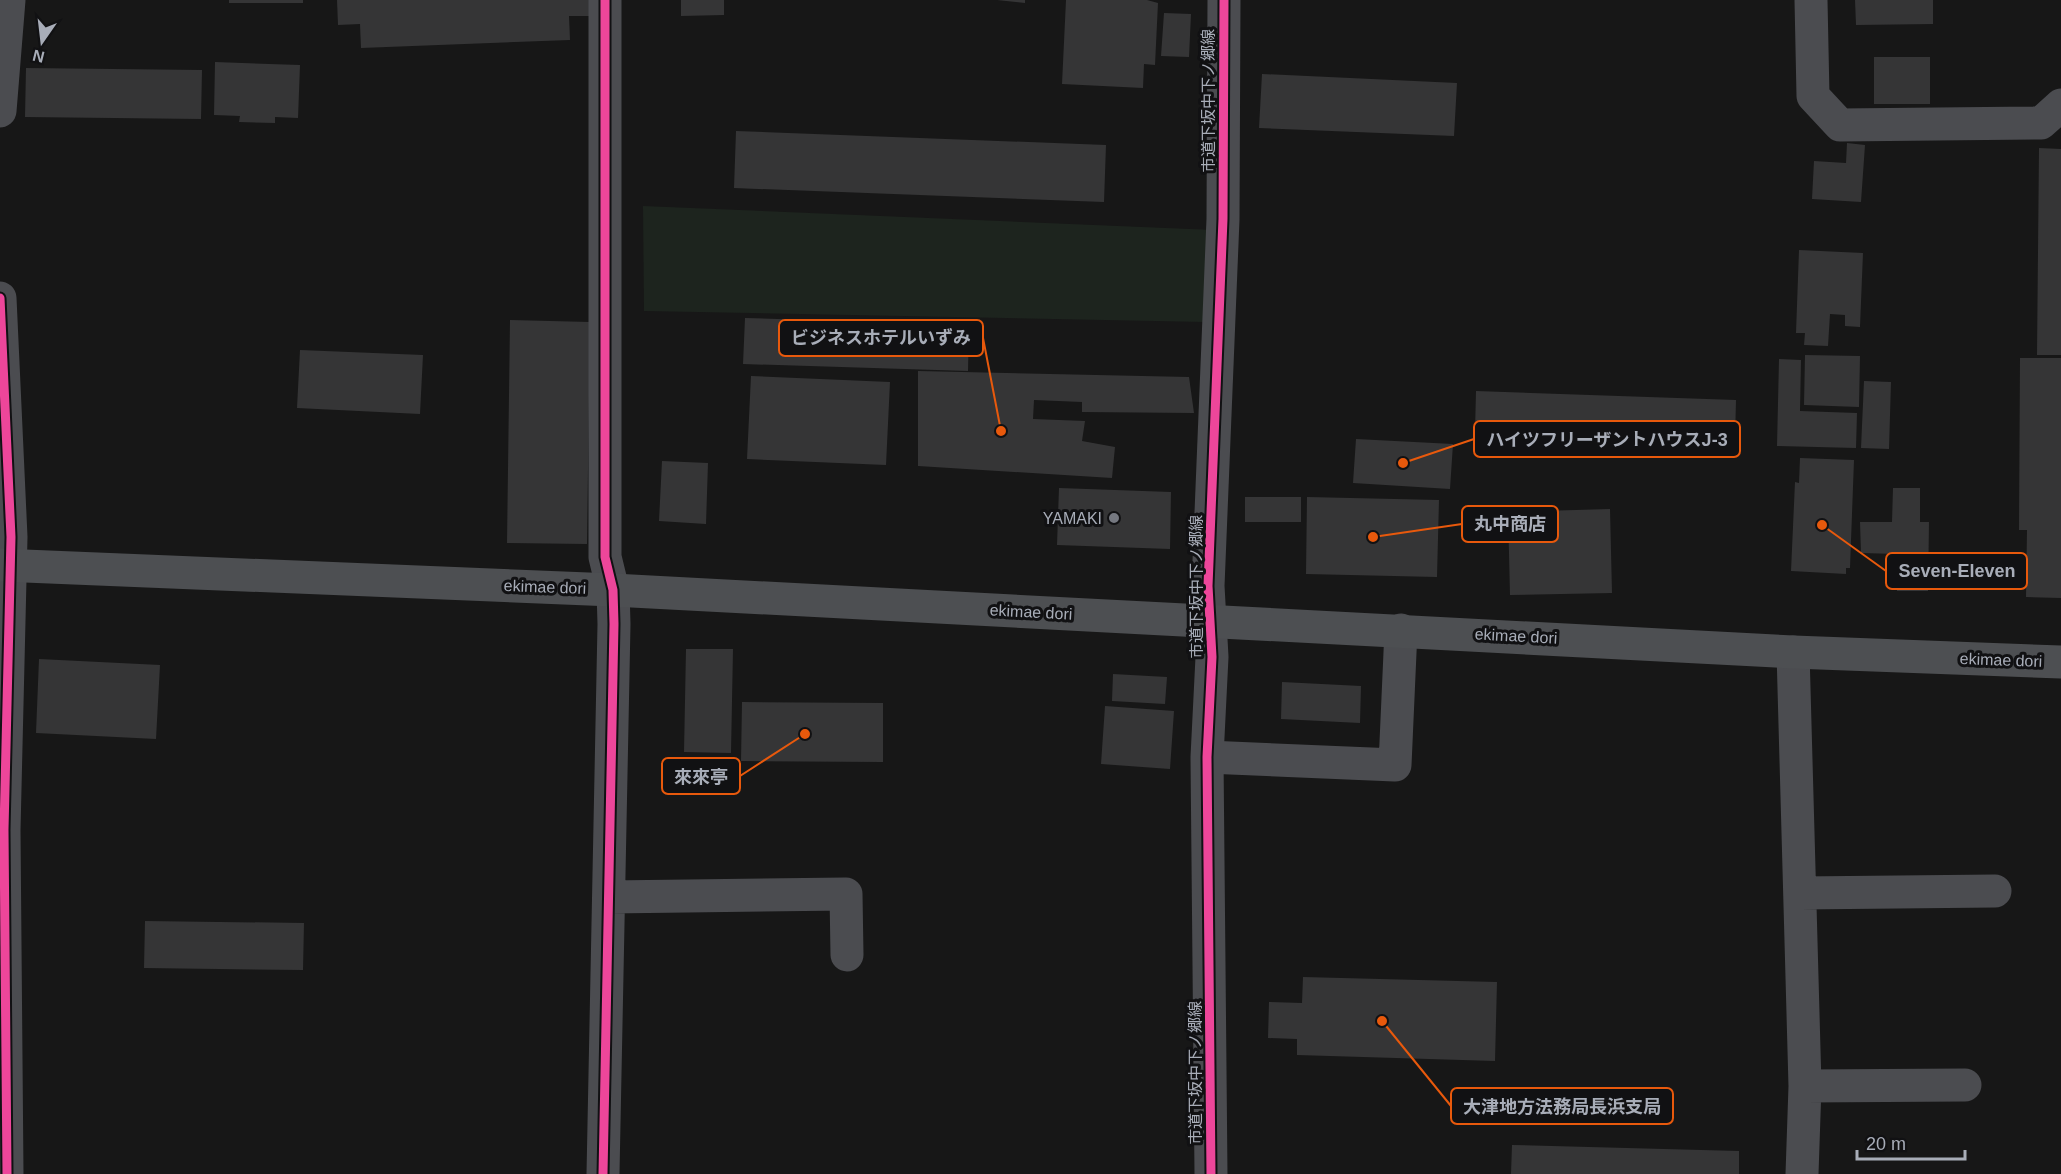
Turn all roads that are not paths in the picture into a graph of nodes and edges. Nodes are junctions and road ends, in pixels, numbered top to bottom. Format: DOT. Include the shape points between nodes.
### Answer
graph roads {
  1 [pos="9,0"];
  2 [pos="605,0"];
  3 [pos="1224,0"];
  4 [pos="1811,0"];
  5 [pos="2061,105"];
  6 [pos="0,111"];
  7 [pos="0,298"];
  8 [pos="5,565"];
  9 [pos="613,590"];
  10 [pos="1210,621"];
  11 [pos="1401,630"];
  12 [pos="1793,652"];
  13 [pos="2061,662"];
  14 [pos="1207,757"];
  15 [pos="1995,891"];
  16 [pos="1800,893"];
  17 [pos="609,897"];
  18 [pos="847,955"];
  19 [pos="1965,1085"];
  20 [pos="1805,1086"];
  21 [pos="7,1174"];
  22 [pos="603,1174"];
  23 [pos="1211,1174"];
  24 [pos="1802,1174"];
  1 -- 6 [label="street"];
  2 -- 9 [label="street" via="605,557"];
  3 -- 10 [label="street, 市道下坂中下ノ郷線" via="1223,219 1208,586"];
  4 -- 5 [label="street" via="1813,96 1840,125 2041,123"];
  7 -- 8 [label="street"];
  8 -- 9 [label="main road, ekimae dori"];
  8 -- 21 [label="street"];
  9 -- 10 [label="main road, ekimae dori"];
  9 -- 17 [label="street"];
  10 -- 11 [label="main road, ekimae dori"];
  10 -- 14 [label="street, 市道下坂中下ノ郷線"];
  11 -- 12 [label="main road, ekimae dori"];
  11 -- 14 [label="street" via="1395,765"];
  12 -- 13 [label="main road, ekimae dori"];
  12 -- 16 [label="street"];
  14 -- 23 [label="street, 市道下坂中下ノ郷線"];
  15 -- 16 [label="street"];
  16 -- 20 [label="street"];
  17 -- 18 [label="street" via="846,894"];
  17 -- 22 [label="street"];
  19 -- 20 [label="street"];
  20 -- 24 [label="street"];
}
